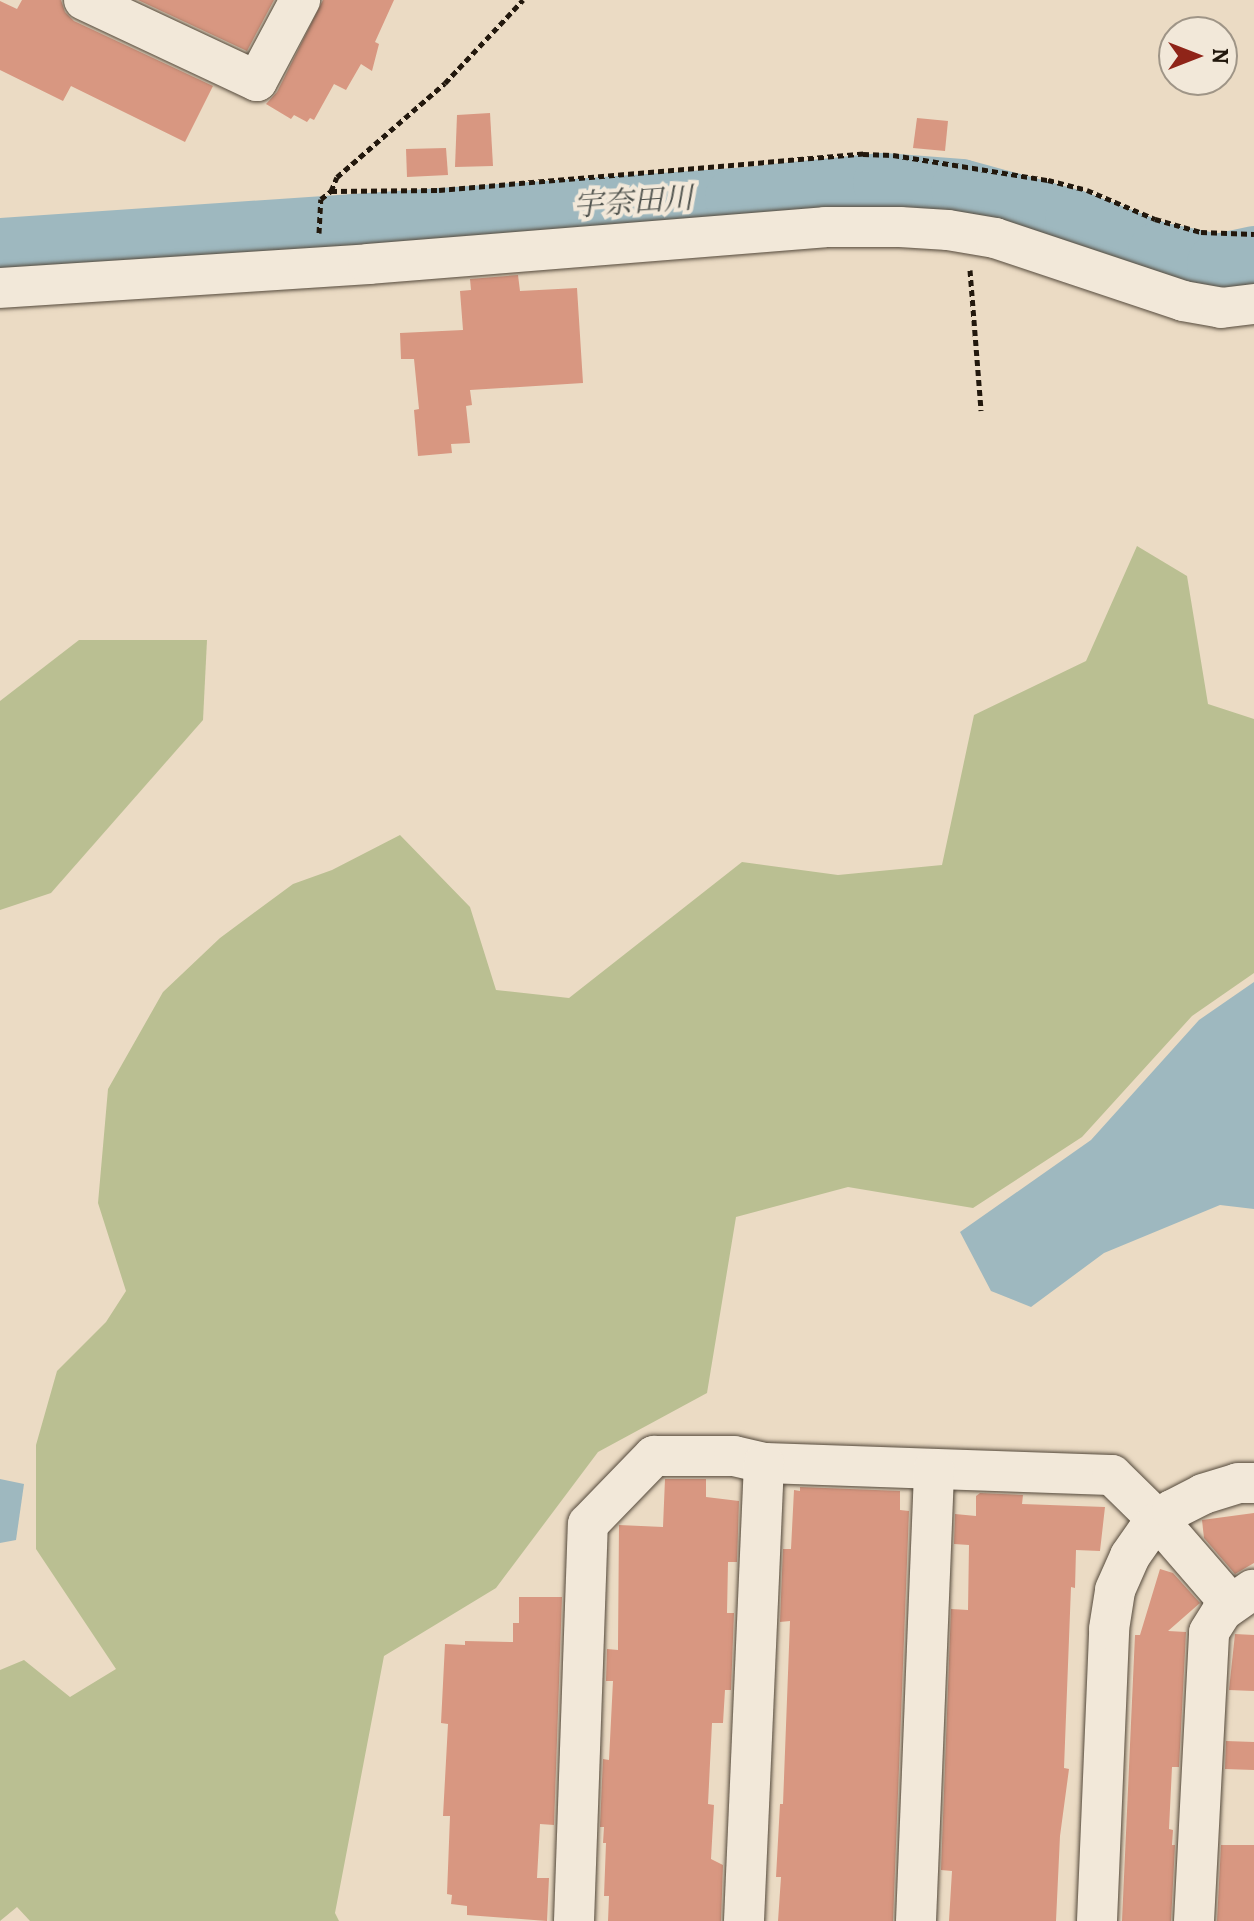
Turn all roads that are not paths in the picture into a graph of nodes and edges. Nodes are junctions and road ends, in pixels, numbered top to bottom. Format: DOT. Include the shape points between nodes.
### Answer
graph roads {
  1 [pos="300,0"];
  2 [pos="95,2"];
  3 [pos="0,288"];
  4 [pos="1254,304"];
  5 [pos="764,1463"];
  6 [pos="934,1469"];
  7 [pos="1254,1483"];
  8 [pos="1159,1521"];
  9 [pos="1243,1596"];
  10 [pos="574,1921"];
  11 [pos="744,1921"];
  12 [pos="916,1921"];
  13 [pos="1097,1921"];
  14 [pos="1194,1921"];
  1 -- 2 [label="street" via="257,81"];
  3 -- 4 [label="street" via="825,227 900,227 972,234 1037,250 1183,301 1221,308"];
  5 -- 6 [label="street"];
  5 -- 10 [label="street" via="734,1456 654,1456 588,1524"];
  5 -- 11 [label="street"];
  6 -- 8 [label="street" via="1112,1475"];
  6 -- 12 [label="street"];
  7 -- 8 [label="street" via="1203,1494"];
  8 -- 9 [label="street"];
  8 -- 13 [label="street" via="1130,1556 1115,1590"];
  9 -- 14 [label="street" via="1209,1632 1205,1657"];
}
